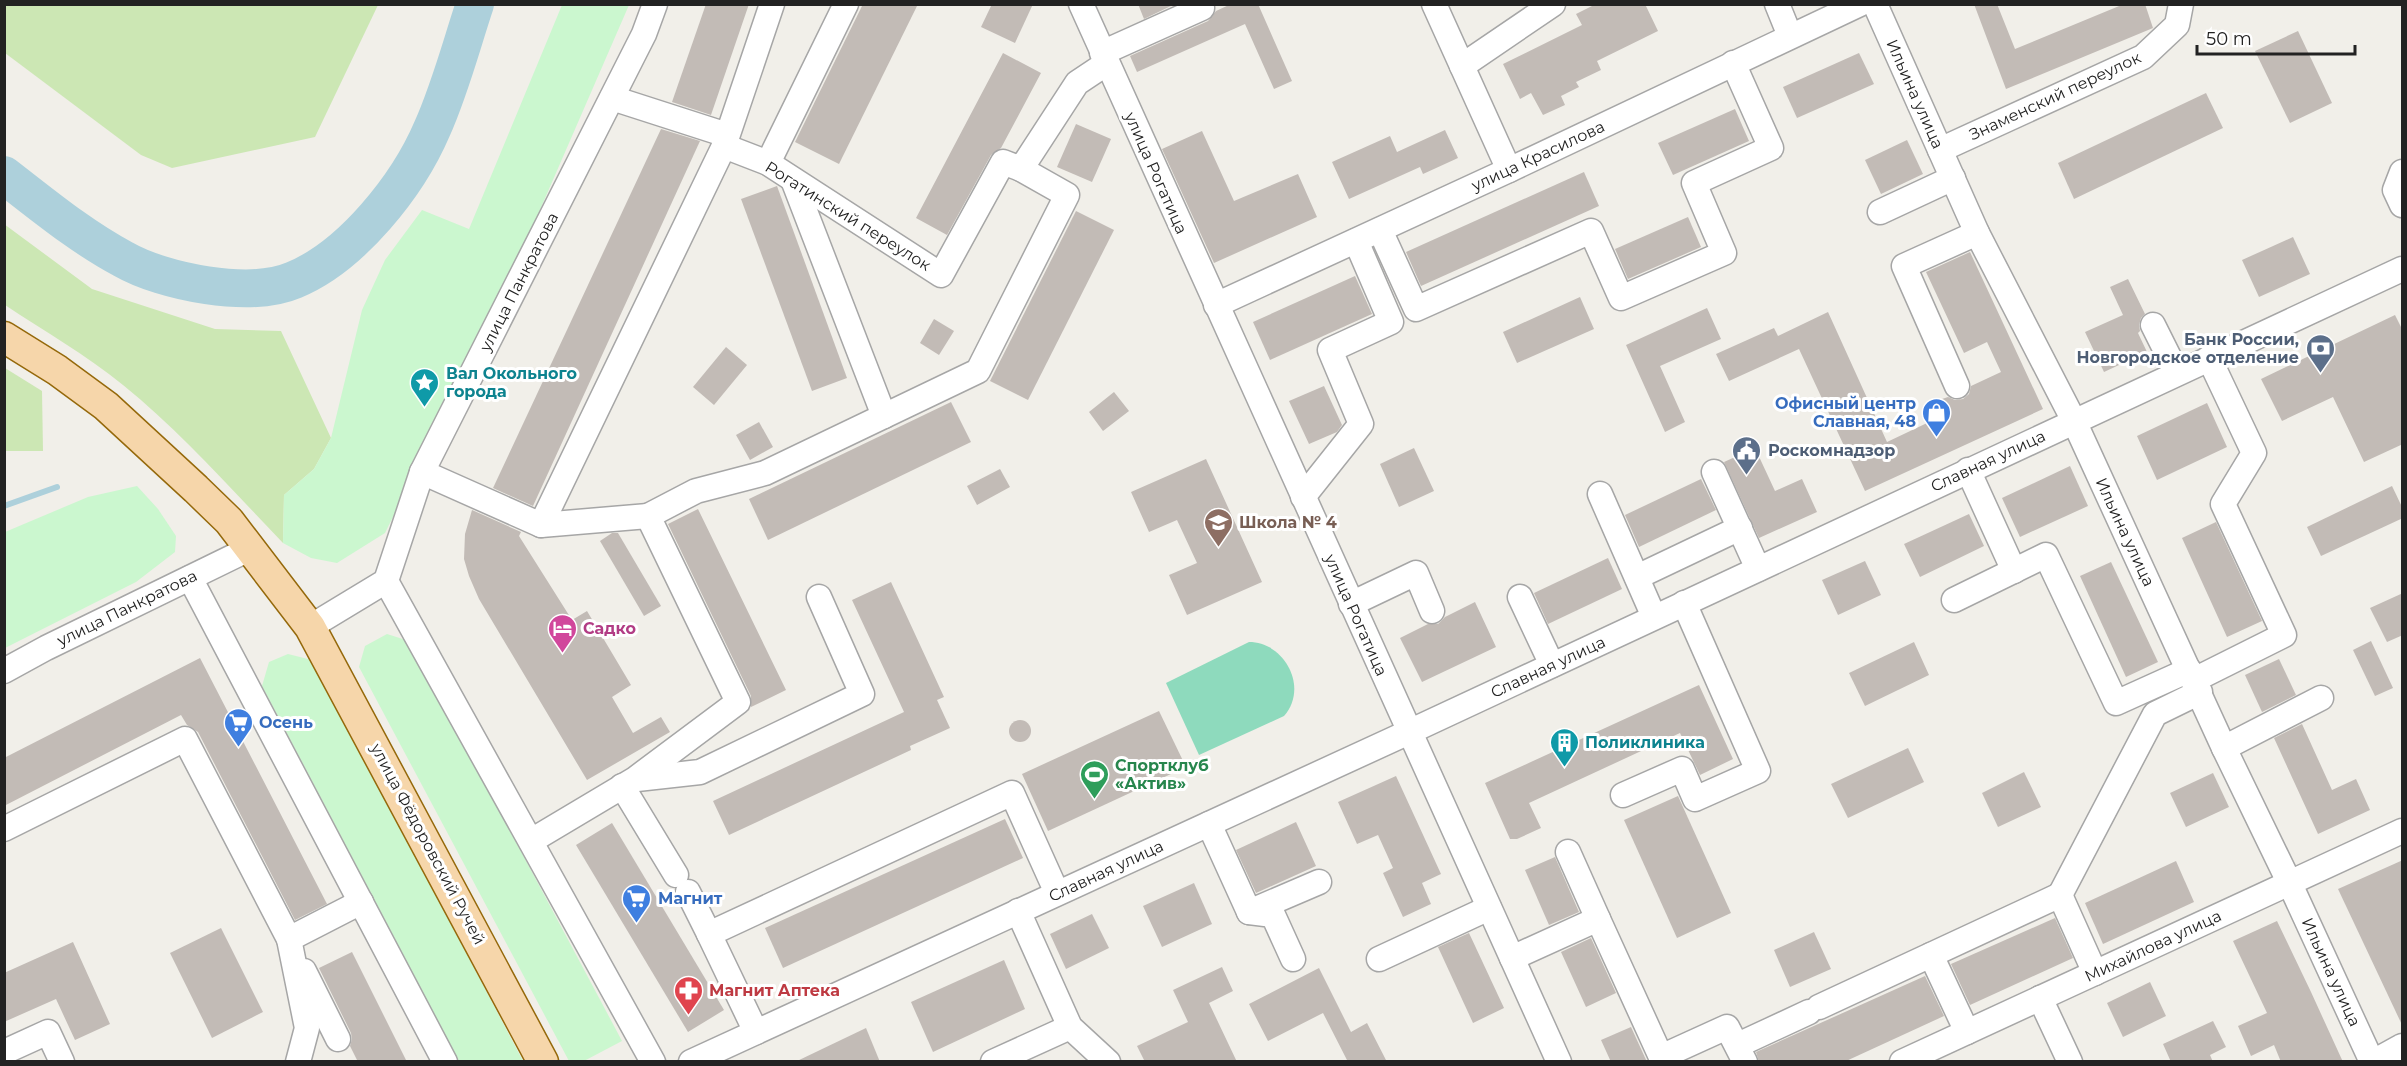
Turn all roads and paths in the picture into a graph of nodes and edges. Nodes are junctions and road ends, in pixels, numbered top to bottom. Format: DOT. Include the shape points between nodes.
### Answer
graph roads {
  1 [pos="655,4"];
  2 [pos="772,4"];
  3 [pos="846,4"];
  4 [pos="1081,4"];
  5 [pos="1201,4"];
  6 [pos="1434,4"];
  7 [pos="1553,4"];
  8 [pos="1777,4"];
  9 [pos="1860,4"];
  10 [pos="1875,4"];
  11 [pos="2181,4"];
  12 [pos="1790,36"];
  13 [pos="1105,58"];
  14 [pos="1733,63"];
  15 [pos="1462,66"];
  16 [pos="612,98"];
  17 [pos="725,140"];
  18 [pos="1940,150"];
  19 [pos="768,164"];
  20 [pos="1021,169"];
  21 [pos="1509,170"];
  22 [pos="2403,172"];
  23 [pos="1953,178"];
  24 [pos="793,180"];
  25 [pos="2403,205"];
  26 [pos="1880,212"];
  27 [pos="1380,230"];
  28 [pos="1977,233"];
  29 [pos="1356,241"];
  30 [pos="2403,269"];
  31 [pos="1216,305"];
  32 [pos="2153,324"];
  33 [pos="4,337"];
  34 [pos="2209,358"];
  35 [pos="2177,373"];
  36 [pos="1957,386"];
  37 [pos="884,416"];
  38 [pos="2074,421"];
  39 [pos="1968,470"];
  40 [pos="422,472"];
  41 [pos="1714,472"];
  42 [pos="1600,494"];
  43 [pos="1303,497"];
  44 [pos="648,516"];
  45 [pos="541,525"];
  46 [pos="1740,528"];
  47 [pos="250,548"];
  48 [pos="1758,569"];
  49 [pos="2014,571"];
  50 [pos="1637,577"];
  51 [pos="190,578"];
  52 [pos="386,581"];
  53 [pos="819,597"];
  54 [pos="1520,597"];
  55 [pos="1954,600"];
  56 [pos="1351,603"];
  57 [pos="1684,603"];
  58 [pos="1432,611"];
  59 [pos="1654,617"];
  60 [pos="310,627"];
  61 [pos="1552,665"];
  62 [pos="4,671"];
  63 [pos="2194,681"];
  64 [pos="2321,698"];
  65 [pos="1409,732"];
  66 [pos="2224,748"];
  67 [pos="628,783"];
  68 [pos="1623,795"];
  69 [pos="1209,824"];
  70 [pos="4,829"];
  71 [pos="2403,831"];
  72 [pos="531,841"];
  73 [pos="1568,852"];
  74 [pos="1319,882"];
  75 [pos="2290,884"];
  76 [pos="1057,893"];
  77 [pos="2060,895"];
  78 [pos="361,902"];
  79 [pos="1489,908"];
  80 [pos="1018,911"];
  81 [pos="1249,912"];
  82 [pos="1598,919"];
  83 [pos="709,934"];
  84 [pos="289,939"];
  85 [pos="1931,955"];
  86 [pos="1512,958"];
  87 [pos="1293,959"];
  88 [pos="1379,959"];
  89 [pos="2095,973"];
  90 [pos="2040,998"];
  91 [pos="1070,1027"];
  92 [pos="756,1032"];
  93 [pos="1968,1032"];
  94 [pos="338,1039"];
  95 [pos="2403,1046"];
  96 [pos="4,1052"];
  97 [pos="1741,1053"];
  98 [pos="62,1062"];
  99 [pos="298,1062"];
  100 [pos="445,1062"];
  101 [pos="543,1062"];
  102 [pos="653,1062"];
  103 [pos="692,1062"];
  104 [pos="993,1062"];
  105 [pos="1108,1062"];
  106 [pos="1559,1062"];
  107 [pos="1902,1062"];
  108 [pos="2070,1062"];
  109 [pos="2372,1062"];
  1 -- 16 [label="street, улица Панкратова"];
  2 -- 17 [label="street"];
  3 -- 19 [label="street"];
  4 -- 13 [label="street, улица Рогатица"];
  5 -- 13 [label="street" via="1202,8"];
  6 -- 15 [label="street"];
  7 -- 15 [label="street"];
  8 -- 12 [label="street"];
  9 -- 12 [label="street, улица Красилова"];
  10 -- 18 [label="street, Ильина улица"];
  11 -- 18 [label="street, Знаменский переулок" via="2177,25 2143,57"];
  12 -- 14 [label="street, улица Красилова"];
  13 -- 20 [label="street" via="1077,83"];
  13 -- 31 [label="street, улица Рогатица"];
  14 -- 21 [label="street, улица Красилова"];
  14 -- 27 [label="street" via="1771,148 1694,183 1724,253 1621,298 1592,231 1416,309"];
  15 -- 21 [label="street"];
  16 -- 17 [label="street, Рогатинский переулок"];
  16 -- 40 [label="street, улица Панкратова"];
  17 -- 19 [label="street, Рогатинский переулок"];
  17 -- 45 [label="street"];
  18 -- 23 [label="street, Ильина улица"];
  19 -- 24 [label="street, Рогатинский переулок"];
  20 -- 24 [label="street, Рогатинский переулок" via="1003,162 940,275"];
  20 -- 37 [label="street" via="1067,195 978,371"];
  21 -- 27 [label="street, улица Красилова"];
  22 -- 25 [label="street" via="2395,190"];
  23 -- 26 [label="street"];
  23 -- 28 [label="street, Ильина улица"];
  24 -- 37 [label="street"];
  27 -- 29 [label="street, улица Красилова"];
  28 -- 36 [label="street" via="1904,266"];
  28 -- 38 [label="street, Ильина улица"];
  29 -- 31 [label="street, улица Красилова"];
  29 -- 43 [label="street" via="1391,322 1330,350 1361,424"];
  30 -- 34 [label="street, Славная улица"];
  31 -- 43 [label="street, улица Рогатица"];
  32 -- 35 [label="street"];
  33 -- 47 [label="main road, улица Фёдоровский Ручей" via="106,406 229,522"];
  34 -- 35 [label="street, Славная улица"];
  34 -- 63 [label="street" via="2254,453 2223,504 2284,635"];
  35 -- 38 [label="street, Славная улица"];
  37 -- 44 [label="street" via="765,473 696,491"];
  38 -- 39 [label="street, Славная улица"];
  38 -- 63 [label="street, Ильина улица"];
  39 -- 48 [label="street, Славная улица"];
  39 -- 49 [label="street"];
  40 -- 45 [label="street"];
  40 -- 52 [label="street, улица Панкратова"];
  41 -- 46 [label="street"];
  42 -- 50 [label="street"];
  43 -- 56 [label="street, улица Рогатица"];
  44 -- 45 [label="street"];
  44 -- 67 [label="street" via="738,702"];
  46 -- 48 [label="street"];
  46 -- 50 [label="street"];
  47 -- 51 [label="street, улица Панкратова"];
  47 -- 60 [label="main road, улица Фёдоровский Ручей"];
  48 -- 57 [label="street, Славная улица"];
  49 -- 55 [label="street"];
  49 -- 63 [label="street" via="2046,555 2116,703"];
  50 -- 59 [label="street"];
  51 -- 62 [label="street, улица Панкратова"];
  51 -- 78 [label="street"];
  52 -- 60 [label="street"];
  52 -- 72 [label="street"];
  53 -- 67 [label="street" via="862,694 700,772"];
  54 -- 61 [label="street"];
  56 -- 58 [label="street" via="1416,573"];
  56 -- 65 [label="street, улица Рогатица"];
  57 -- 59 [label="street, Славная улица"];
  57 -- 68 [label="street" via="1758,771 1695,799 1682,769"];
  59 -- 61 [label="street, Славная улица"];
  60 -- 101 [label="main road, улица Фёдоровский Ручей"];
  61 -- 65 [label="street, Славная улица"];
  63 -- 66 [label="street, Ильина улица"];
  63 -- 77 [label="street" via="2155,714"];
  64 -- 66 [label="street"];
  65 -- 69 [label="street, Славная улица"];
  65 -- 79 [label="street, улица Рогатица"];
  66 -- 75 [label="street, Ильина улица"];
  67 -- 72 [label="street"];
  67 -- 83 [label="street"];
  69 -- 76 [label="street, Славная улица"];
  69 -- 81 [label="street"];
  70 -- 84 [label="street" via="185,739"];
  71 -- 75 [label="street, Михайлова улица"];
  72 -- 102 [label="street"];
  73 -- 82 [label="street"];
  74 -- 81 [label="street"];
  75 -- 89 [label="street, Михайлова улица"];
  75 -- 109 [label="street, Ильина улица"];
  76 -- 80 [label="street, Славная улица"];
  76 -- 83 [label="street" via="1012,793"];
  77 -- 85 [label="street"];
  77 -- 89 [label="street"];
  78 -- 84 [label="street"];
  78 -- 100 [label="street"];
  79 -- 86 [label="street, улица Рогатица"];
  79 -- 88 [label="street"];
  80 -- 91 [label="street"];
  80 -- 92 [label="street, Славная улица"];
  81 -- 87 [label="street" via="1273,915"];
  82 -- 86 [label="street"];
  82 -- 97 [label="street" via="1661,1057 1727,1027"];
  83 -- 92 [label="street"];
  84 -- 94 [label="street"];
  84 -- 99 [label="street" via="307,1028"];
  85 -- 93 [label="street"];
  85 -- 97 [label="street" via="1814,1010"];
  86 -- 106 [label="street, улица Рогатица"];
  89 -- 90 [label="street, Михайлова улица"];
  90 -- 93 [label="street, Михайлова улица"];
  90 -- 108 [label="street"];
  91 -- 104 [label="street"];
  91 -- 105 [label="street"];
  92 -- 103 [label="street, Славная улица"];
  93 -- 107 [label="street, Михайлова улица"];
  95 -- 109 [label="street"];
  96 -- 98 [label="street" via="48,1032"];
}
